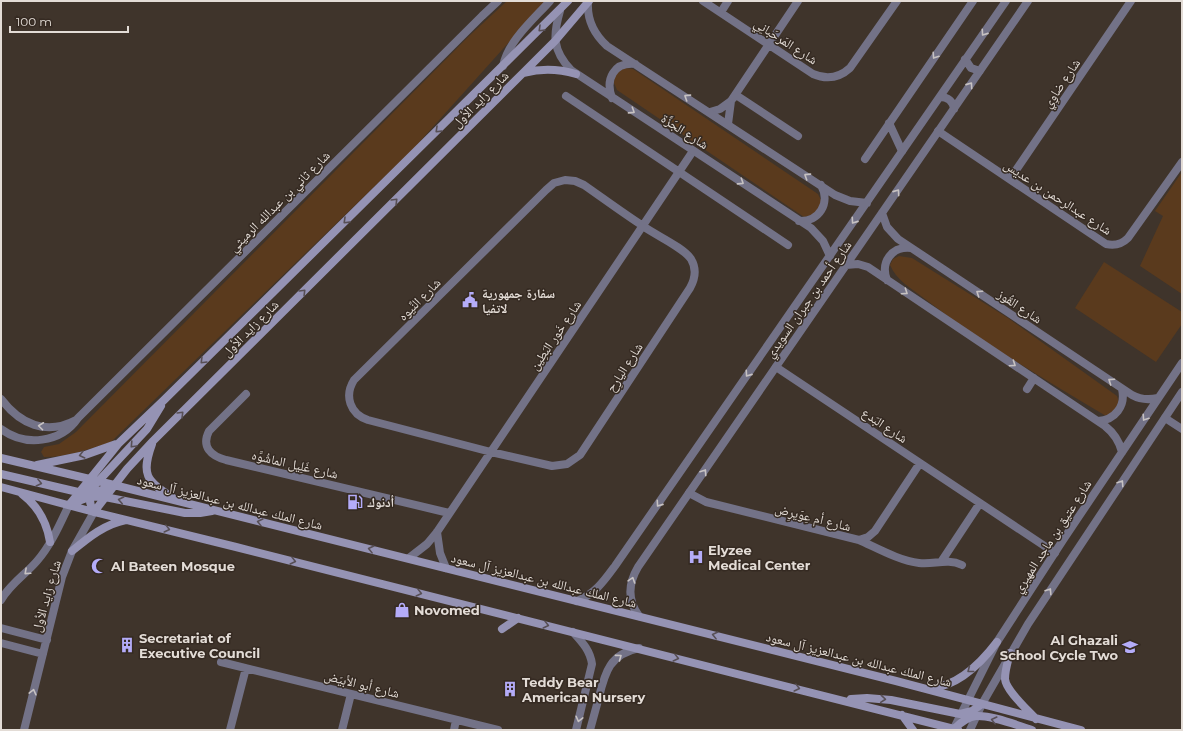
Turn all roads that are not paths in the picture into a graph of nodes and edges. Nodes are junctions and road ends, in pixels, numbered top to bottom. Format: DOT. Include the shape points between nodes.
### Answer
graph roads {
  1 [pos="498,1"];
  2 [pos="550,1"];
  3 [pos="568,1"];
  4 [pos="703,1"];
  5 [pos="728,1"];
  6 [pos="798,1"];
  7 [pos="897,1"];
  8 [pos="973,1"];
  9 [pos="1006,1"];
  10 [pos="1028,1"];
  11 [pos="1131,1"];
  12 [pos="589,2"];
  13 [pos="560,11"];
  14 [pos="721,12"];
  15 [pos="555,41"];
  16 [pos="769,44"];
  17 [pos="965,60"];
  18 [pos="636,64"];
  19 [pos="503,66"];
  20 [pos="980,71"];
  21 [pos="523,73"];
  22 [pos="576,74"];
  23 [pos="566,96"];
  24 [pos="940,97"];
  25 [pos="612,98"];
  26 [pos="734,98"];
  27 [pos="954,109"];
  28 [pos="710,112"];
  29 [pos="889,123"];
  30 [pos="728,124"];
  31 [pos="938,131"];
  32 [pos="798,136"];
  33 [pos="693,151"];
  34 [pos="902,151"];
  35 [pos="865,159"];
  36 [pos="1182,162"];
  37 [pos="679,172"];
  38 [pos="1010,179"];
  39 [pos="821,186"];
  40 [pos="867,203"];
  41 [pos="882,213"];
  42 [pos="799,221"];
  43 [pos="643,226"];
  44 [pos="788,245"];
  45 [pos="911,248"];
  46 [pos="830,256"];
  47 [pos="846,265"];
  48 [pos="886,280"];
  49 [pos="1182,362"];
  50 [pos="776,367"];
  51 [pos="1034,378"];
  52 [pos="1122,389"];
  53 [pos="1027,390"];
  54 [pos="1182,392"];
  55 [pos="246,394"];
  56 [pos="1158,398"];
  57 [pos="1,399"];
  58 [pos="163,401"];
  59 [pos="78,418"];
  60 [pos="1165,418"];
  61 [pos="1098,421"];
  62 [pos="1,429"];
  63 [pos="1182,429"];
  64 [pos="153,441"];
  65 [pos="119,443"];
  66 [pos="491,452"];
  67 [pos="1122,452"];
  68 [pos="1,458"];
  69 [pos="920,463"];
  70 [pos="31,465"];
  71 [pos="1,474"];
  72 [pos="89,479"];
  73 [pos="98,481"];
  74 [pos="114,485"];
  75 [pos="1,487"];
  76 [pos="18,491"];
  77 [pos="78,492"];
  78 [pos="689,493"];
  79 [pos="90,495"];
  80 [pos="105,497"];
  81 [pos="179,502"];
  82 [pos="980,503"];
  83 [pos="69,505"];
  84 [pos="214,510"];
  85 [pos="94,512"];
  86 [pos="449,513"];
  87 [pos="129,520"];
  88 [pos="437,532"];
  89 [pos="859,540"];
  90 [pos="50,542"];
  91 [pos="72,551"];
  92 [pos="1054,553"];
  93 [pos="409,558"];
  94 [pos="941,562"];
  95 [pos="962,565"];
  96 [pos="446,568"];
  97 [pos="1,600"];
  98 [pos="577,601"];
  99 [pos="639,616"];
  100 [pos="518,618"];
  101 [pos="1,628"];
  102 [pos="502,629"];
  103 [pos="573,632"];
  104 [pos="46,640"];
  105 [pos="1,642"];
  106 [pos="997,642"];
  107 [pos="639,648"];
  108 [pos="1010,653"];
  109 [pos="43,654"];
  110 [pos="221,662"];
  111 [pos="246,668"];
  112 [pos="589,676"];
  113 [pos="602,682"];
  114 [pos="922,688"];
  115 [pos="351,694"];
  116 [pos="844,700"];
  117 [pos="967,700"];
  118 [pos="982,704"];
  119 [pos="960,714"];
  120 [pos="902,715"];
  121 [pos="977,716"];
  122 [pos="1037,719"];
  123 [pos="456,720"];
  124 [pos="24,730"];
  125 [pos="230,730"];
  126 [pos="342,730"];
  127 [pos="454,730"];
  128 [pos="498,730"];
  129 [pos="576,730"];
  130 [pos="590,730"];
  131 [pos="914,730"];
  132 [pos="955,730"];
  133 [pos="970,730"];
  134 [pos="1032,730"];
  135 [pos="1081,730"];
  1 -- 59 [label="street, شارع ثاني بن عبدالله الرميثي"];
  2 -- 19 [label="street" via="513,44"];
  3 -- 13 [label="main road, شارع زايد الأول"];
  4 -- 14 [label="street, شارع المَرحَبانِي"];
  5 -- 14 [label="street"];
  6 -- 16 [label="street"];
  7 -- 16 [label="street, شارع المَرحَبانِي" via="850,68 840,75 829,78 818,76"];
  8 -- 29 [label="street, one-way"];
  9 -- 17 [label="street, شارع أحمد بن جبران السويدي, one-way"];
  10 -- 20 [label="street, شارع أحمد بن جبران السويدي"];
  11 -- 38 [label="street, شارع ضاوِي"];
  12 -- 15 [label="main road, شارع زايد الأول"];
  12 -- 18 [label="street" via="590,22 596,35 607,46"];
  13 -- 15 [label="street"];
  13 -- 19 [label="main road, شارع زايد الأول, one-way"];
  14 -- 16 [label="street, شارع المَرحَبانِي"];
  15 -- 21 [label="main road, شارع زايد الأول"];
  15 -- 22 [label="street, شارع الجَزَّة" via="562,59"];
  16 -- 26 [label="street"];
  17 -- 20 [label="street" via="971,68"];
  17 -- 24 [label="street, شارع أحمد بن جبران السويدي"];
  18 -- 25 [label="street" via="622,65 614,71 609,84"];
  28 -- 18 [label="street, one-way"];
  19 -- 58 [label="main road, شارع زايد الأول, one-way"];
  27 -- 20 [label="street, شارع أحمد بن جبران السويدي, one-way"];
  21 -- 22 [label="main road" via="548,69"];
  64 -- 21 [label="main road, شارع زايد الأول, one-way"];
  22 -- 25 [label="street, شارع الجَزَّة"];
  23 -- 37 [label="street"];
  24 -- 27 [label="street" via="950,100"];
  24 -- 34 [label="street, شارع أحمد بن جبران السويدي"];
  25 -- 33 [label="street, شارع الجَزَّة, one-way"];
  26 -- 28 [label="street"];
  26 -- 30 [label="street"];
  26 -- 32 [label="street"];
  27 -- 31 [label="street, شارع أحمد بن جبران السويدي"];
  28 -- 30 [label="street"];
  29 -- 34 [label="street"];
  29 -- 35 [label="street"];
  39 -- 30 [label="street, one-way"];
  31 -- 38 [label="street, شارع عبدالرحمن بن عديس"];
  41 -- 31 [label="street, شارع أحمد بن جبران السويدي, one-way"];
  33 -- 37 [label="street, شارع خَور البَطِين"];
  33 -- 42 [label="street, شارع الجَزَّة, one-way"];
  34 -- 40 [label="street, شارع أحمد بن جبران السويدي"];
  36 -- 38 [label="street, شارع عبدالرحمن بن عديس" via="1128,238 1114,245 1106,244"];
  37 -- 43 [label="street, شارع خَور البَطِين"];
  37 -- 44 [label="street"];
  39 -- 40 [label="street" via="845,200"];
  39 -- 42 [label="street" via="825,194 823,208 817,216"];
  40 -- 46 [label="street, شارع أحمد بن جبران السويدي, one-way"];
  41 -- 45 [label="street, شارع القُوز" via="890,232"];
  41 -- 47 [label="street, شارع أحمد بن جبران السويدي"];
  42 -- 46 [label="street, شارع الجَزَّة" via="820,236"];
  43 -- 66 [label="street, شارع خَور البَطِين"];
  43 -- 66 [label="street, شارع اليارِح" via="688,256 694,266 693,283 583,451 572,462 557,466"];
  43 -- 66 [label="street, شارع النِّيوه" via="580,183 565,180 554,183 351,385 350,404 363,418"];
  45 -- 48 [label="street" via="902,248 890,255 885,267"];
  52 -- 45 [label="street, شارع القُوز, one-way"];
  46 -- 98 [label="street, شارع أحمد بن جبران السويدي, one-way" via="604,582 592,593"];
  47 -- 48 [label="street" via="863,265"];
  47 -- 50 [label="street, شارع أحمد بن جبران السويدي"];
  48 -- 51 [label="street, one-way"];
  49 -- 56 [label="street, شارع عتيق بن ماجد المهيري"];
  50 -- 69 [label="street, شارع البَدع"];
  78 -- 50 [label="street, شارع أحمد بن جبران السويدي, one-way"];
  51 -- 53 [label="street"];
  51 -- 61 [label="street"];
  52 -- 56 [label="street, شارع القُوز" via="1142,399"];
  52 -- 61 [label="street" via="1123,401 1117,412 1106,420"];
  54 -- 60 [label="street"];
  55 -- 86 [label="street, شارع غَلِيل الماشُوَّه" via="209,431 206,438 207,446 214,456"];
  56 -- 67 [label="street, شارع عتيق بن ماجد المهيري, one-way"];
  59 -- 57 [label="street, شارع ثاني بن عبدالله الرميثي, one-way" via="57,426 35,425 17,416"];
  58 -- 65 [label="main road, شارع زايد الأول"];
  58 -- 73 [label="main road, one-way" via="147,429"];
  59 -- 62 [label="street, شارع ثاني بن عبدالله الرميثي" via="64,432 45,440 23,439"];
  60 -- 63 [label="street"];
  108 -- 60 [label="street, one-way"];
  61 -- 67 [label="street" via="1114,434 1120,442"];
  64 -- 74 [label="main road, شارع زايد الأول"];
  64 -- 81 [label="main road" via="146,463 149,478 156,487"];
  65 -- 70 [label="main road, one-way" via="85,455"];
  65 -- 72 [label="main road, شارع زايد الأول"];
  66 -- 86 [label="street, شارع خَور البَطِين"];
  67 -- 92 [label="street, شارع عتيق بن ماجد المهيري"];
  68 -- 70 [label="main road, شارع الملك عبدالله بن عبدالعزيز آل سعود"];
  69 -- 82 [label="street, شارع البَدع"];
  69 -- 89 [label="street, شارع أم عِوَيرِض" via="875,531 868,538"];
  70 -- 72 [label="main road, شارع الملك عبدالله بن عبدالعزيز آل سعود"];
  71 -- 77 [label="main road, one-way"];
  72 -- 73 [label="main road, شارع الملك عبدالله بن عبدالعزيز آل سعود"];
  72 -- 77 [label="main road, شارع زايد الأول"];
  73 -- 74 [label="main road, شارع الملك عبدالله بن عبدالعزيز آل سعود"];
  73 -- 79 [label="main road"];
  74 -- 79 [label="main road"];
  74 -- 80 [label="main road, شارع زايد الأول"];
  74 -- 81 [label="main road, شارع الملك عبدالله بن عبدالعزيز آل سعود"];
  75 -- 76 [label="main road"];
  76 -- 83 [label="main road"];
  76 -- 90 [label="main road" via="39,512 47,527"];
  77 -- 79 [label="main road"];
  77 -- 83 [label="main road, شارع زايد الأول"];
  78 -- 89 [label="street, شارع أم عِوَيرِض" via="706,502"];
  99 -- 78 [label="street, شارع أحمد بن جبران السويدي, one-way" via="630,600 633,576"];
  79 -- 80 [label="main road"];
  79 -- 83 [label="main road"];
  79 -- 85 [label="main road" via="90,505"];
  84 -- 80 [label="main road, one-way" via="185,513"];
  80 -- 85 [label="main road, شارع زايد الأول"];
  81 -- 84 [label="main road, شارع الملك عبدالله بن عبدالعزيز آل سعود"];
  82 -- 92 [label="street, شارع البَدع"];
  82 -- 94 [label="street"];
  83 -- 85 [label="main road"];
  83 -- 90 [label="street, شارع زايد الأول"];
  93 -- 84 [label="main road, شارع الملك عبدالله بن عبدالعزيز آل سعود, one-way"];
  85 -- 87 [label="main road"];
  85 -- 91 [label="street, شارع زايد الأول"];
  86 -- 88 [label="street, شارع خَور البَطِين"];
  87 -- 91 [label="main road" via="98,531"];
  87 -- 100 [label="main road, one-way"];
  88 -- 93 [label="street, شارع خَور البَطِين"];
  88 -- 96 [label="street" via="440,553"];
  89 -- 94 [label="street" via="913,562"];
  90 -- 97 [label="street, شارع زايد الأول, one-way" via="37,562 14,583"];
  91 -- 104 [label="street, شارع زايد الأول" via="58,590"];
  92 -- 106 [label="street, شارع عتيق بن ماجد المهيري"];
  93 -- 96 [label="main road, شارع الملك عبدالله بن عبدالعزيز آل سعود"];
  94 -- 95 [label="street"];
  96 -- 98 [label="main road, شارع الملك عبدالله بن عبدالعزيز آل سعود"];
  98 -- 99 [label="main road, شارع الملك عبدالله بن عبدالعزيز آل سعود"];
  114 -- 99 [label="main road, شارع الملك عبدالله بن عبدالعزيز آل سعود, one-way"];
  100 -- 102 [label="main road"];
  100 -- 103 [label="main road, one-way"];
  101 -- 104 [label="street"];
  103 -- 107 [label="main road"];
  103 -- 112 [label="street" via="589,651 592,664"];
  104 -- 109 [label="street, شارع زايد الأول"];
  105 -- 109 [label="street"];
  106 -- 114 [label="main road, one-way" via="980,662 956,680 935,688"];
  106 -- 117 [label="street, شارع عتيق بن ماجد المهيري"];
  113 -- 107 [label="street, one-way" via="613,662 627,651"];
  107 -- 116 [label="main road, one-way"];
  108 -- 118 [label="street"];
  108 -- 122 [label="main road" via="1006,684"];
  124 -- 109 [label="street, شارع زايد الأول, one-way"];
  110 -- 111 [label="street, شارع أبو الأبيَض"];
  111 -- 115 [label="street, شارع أبو الأبيَض"];
  111 -- 125 [label="street"];
  112 -- 113 [label="street" via="597,676"];
  112 -- 129 [label="street, one-way"];
  113 -- 130 [label="street"];
  114 -- 117 [label="main road, شارع الملك عبدالله بن عبدالعزيز آل سعود"];
  115 -- 123 [label="street, شارع أبو الأبيَض"];
  115 -- 126 [label="street"];
  116 -- 119 [label="main road, one-way" via="891,700"];
  116 -- 120 [label="main road"];
  117 -- 118 [label="main road, شارع الملك عبدالله بن عبدالعزيز آل سعود"];
  117 -- 119 [label="street, شارع عتيق بن ماجد المهيري"];
  118 -- 119 [label="main road" via="972,711"];
  118 -- 121 [label="street"];
  118 -- 122 [label="main road, شارع الملك عبدالله بن عبدالعزيز آل سعود"];
  119 -- 132 [label="street, شارع عتيق بن ماجد المهيري"];
  120 -- 131 [label="main road"];
  120 -- 132 [label="main road"];
  121 -- 132 [label="main road" via="964,720"];
  121 -- 133 [label="street"];
  134 -- 121 [label="main road, one-way"];
  122 -- 135 [label="main road, شارع الملك عبدالله بن عبدالعزيز آل سعود"];
  123 -- 127 [label="street"];
  123 -- 128 [label="street, شارع أبو الأبيَض"];
}
